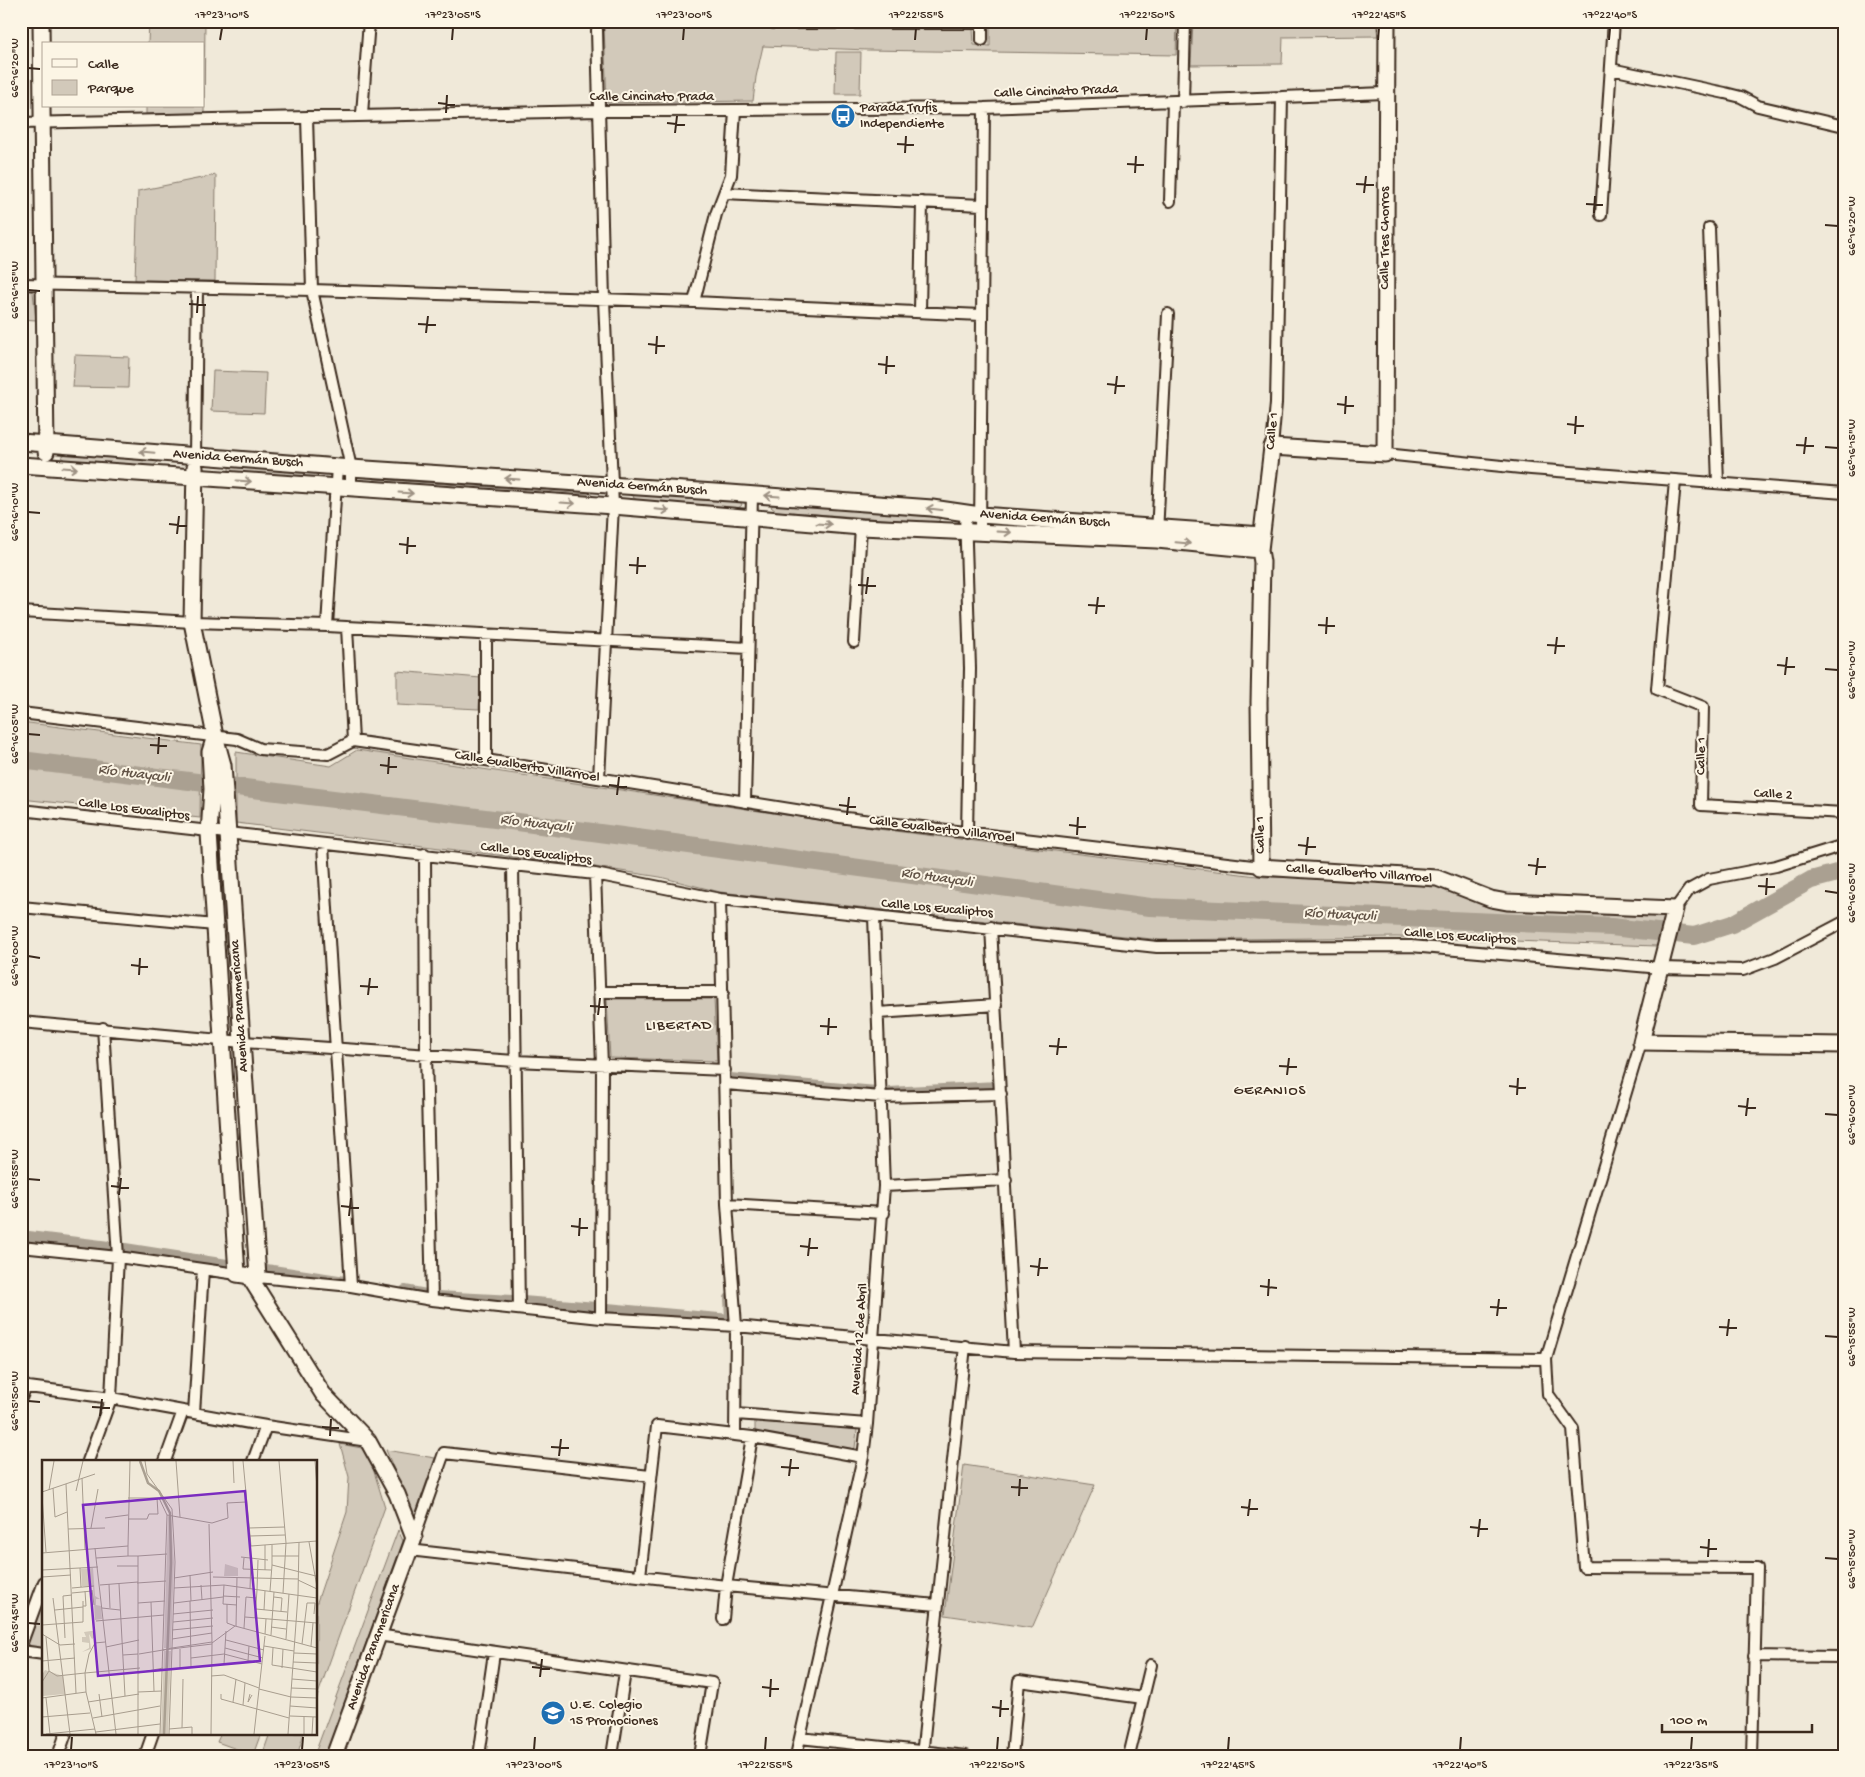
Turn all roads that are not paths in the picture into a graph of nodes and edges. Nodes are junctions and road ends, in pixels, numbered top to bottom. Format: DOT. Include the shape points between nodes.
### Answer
graph roads {
  1 [pos="41,21"];
  2 [pos="369,21"];
  3 [pos="1186,21"];
  4 [pos="1387,21"];
  5 [pos="1614,21"];
  6 [pos="927,22"];
  7 [pos="982,22"];
  8 [pos="774,23"];
  9 [pos="598,30"];
  10 [pos="982,40"];
  11 [pos="1610,69"];
  12 [pos="1385,93"];
  13 [pos="1282,97"];
  14 [pos="1178,102"];
  15 [pos="984,108"];
  16 [pos="736,110"];
  17 [pos="600,111"];
  18 [pos="362,114"];
  19 [pos="307,117"];
  20 [pos="42,122"];
  21 [pos="21,123"];
  22 [pos="1844,126"];
  23 [pos="724,193"];
  24 [pos="1170,201"];
  25 [pos="922,202"];
  26 [pos="982,205"];
  27 [pos="1602,214"];
  28 [pos="1709,228"];
  29 [pos="21,284"];
  30 [pos="44,285"];
  31 [pos="197,289"];
  32 [pos="312,290"];
  33 [pos="604,300"];
  34 [pos="694,302"];
  35 [pos="920,312"];
  36 [pos="1168,314"];
  37 [pos="981,315"];
  38 [pos="21,442"];
  39 [pos="46,444"];
  40 [pos="1272,447"];
  41 [pos="1385,454"];
  42 [pos="195,456"];
  43 [pos="21,465"];
  44 [pos="45,466"];
  45 [pos="344,467"];
  46 [pos="195,478"];
  47 [pos="1675,481"];
  48 [pos="1718,484"];
  49 [pos="613,485"];
  50 [pos="335,488"];
  51 [pos="351,489"];
  52 [pos="1844,493"];
  53 [pos="752,495"];
  54 [pos="614,506"];
  55 [pos="972,514"];
  56 [pos="751,518"];
  57 [pos="861,526"];
  58 [pos="973,531"];
  59 [pos="1157,534"];
  60 [pos="1261,542"];
  61 [pos="21,612"];
  62 [pos="192,622"];
  63 [pos="327,626"];
  64 [pos="348,627"];
  65 [pos="486,634"];
  66 [pos="607,640"];
  67 [pos="854,642"];
  68 [pos="748,648"];
  69 [pos="21,713"];
  70 [pos="215,736"];
  71 [pos="353,741"];
  72 [pos="486,760"];
  73 [pos="599,778"];
  74 [pos="218,789"];
  75 [pos="745,802"];
  76 [pos="1701,805"];
  77 [pos="21,810"];
  78 [pos="1844,813"];
  79 [pos="209,833"];
  80 [pos="228,834"];
  81 [pos="967,834"];
  82 [pos="1844,845"];
  83 [pos="323,846"];
  84 [pos="425,854"];
  85 [pos="513,865"];
  86 [pos="1261,867"];
  87 [pos="595,874"];
  88 [pos="720,899"];
  89 [pos="21,908"];
  90 [pos="1673,916"];
  91 [pos="874,917"];
  92 [pos="1844,922"];
  93 [pos="215,925"];
  94 [pos="991,927"];
  95 [pos="1660,968"];
  96 [pos="599,992"];
  97 [pos="723,992"];
  98 [pos="996,1006"];
  99 [pos="878,1013"];
  100 [pos="21,1022"];
  101 [pos="103,1028"];
  102 [pos="222,1040"];
  103 [pos="243,1042"];
  104 [pos="1640,1042"];
  105 [pos="1844,1045"];
  106 [pos="335,1048"];
  107 [pos="426,1054"];
  108 [pos="515,1061"];
  109 [pos="602,1065"];
  110 [pos="725,1070"];
  111 [pos="726,1084"];
  112 [pos="1002,1094"];
  113 [pos="881,1097"];
  114 [pos="1006,1180"];
  115 [pos="884,1186"];
  116 [pos="727,1204"];
  117 [pos="884,1213"];
  118 [pos="21,1247"];
  119 [pos="118,1257"];
  120 [pos="203,1270"];
  121 [pos="248,1276"];
  122 [pos="351,1286"];
  123 [pos="432,1300"];
  124 [pos="519,1309"];
  125 [pos="601,1318"];
  126 [pos="736,1326"];
  127 [pos="874,1338"];
  128 [pos="965,1346"];
  129 [pos="1014,1352"];
  130 [pos="1546,1359"];
  131 [pos="24,1386"];
  132 [pos="21,1398"];
  133 [pos="111,1398"];
  134 [pos="184,1412"];
  135 [pos="194,1413"];
  136 [pos="736,1414"];
  137 [pos="867,1424"];
  138 [pos="266,1426"];
  139 [pos="735,1435"];
  140 [pos="752,1436"];
  141 [pos="368,1441"];
  142 [pos="863,1457"];
  143 [pos="88,1460"];
  144 [pos="165,1460"];
  145 [pos="253,1460"];
  146 [pos="650,1476"];
  147 [pos="412,1544"];
  148 [pos="640,1576"];
  149 [pos="726,1586"];
  150 [pos="42,1587"];
  151 [pos="832,1595"];
  152 [pos="937,1605"];
  153 [pos="723,1619"];
  154 [pos="377,1635"];
  155 [pos="21,1644"];
  156 [pos="21,1651"];
  157 [pos="494,1653"];
  158 [pos="42,1654"];
  159 [pos="1754,1656"];
  160 [pos="1839,1656"];
  161 [pos="1151,1665"];
  162 [pos="625,1672"];
  163 [pos="1143,1698"];
  164 [pos="66,1734"];
  165 [pos="153,1734"];
  166 [pos="800,1738"];
  167 [pos="922,1753"];
  168 [pos="58,1756"];
  169 [pos="145,1756"];
  170 [pos="334,1756"];
  171 [pos="479,1756"];
  172 [pos="612,1756"];
  173 [pos="700,1756"];
  174 [pos="796,1756"];
  175 [pos="966,1756"];
  176 [pos="1012,1756"];
  177 [pos="1129,1756"];
  178 [pos="1752,1756"];
  1 -- 20 [label="main road"];
  2 -- 18 [label="street"];
  3 -- 14 [label="street"];
  4 -- 12 [label="main road, Calle Tres Chorros"];
  5 -- 11 [label="street"];
  6 -- 7 [label="street"];
  6 -- 8 [label="street"];
  7 -- 10 [label="street"];
  9 -- 17 [label="street"];
  11 -- 22 [label="street" via="1725,93 1758,106"];
  11 -- 27 [label="street"];
  12 -- 13 [label="street"];
  12 -- 41 [label="main road, Calle Tres Chorros"];
  13 -- 14 [label="street, Calle Cincinato Prada"];
  13 -- 40 [label="street, Calle 1" via="1276,403"];
  14 -- 15 [label="street, Calle Cincinato Prada"];
  14 -- 24 [label="street"];
  15 -- 16 [label="street, Calle Cincinato Prada"];
  15 -- 26 [label="street"];
  16 -- 17 [label="street, Calle Cincinato Prada"];
  16 -- 23 [label="street" via="731,175"];
  17 -- 18 [label="street, Calle Cincinato Prada"];
  17 -- 33 [label="street"];
  18 -- 19 [label="street, Calle Cincinato Prada"];
  19 -- 20 [label="street, Calle Cincinato Prada"];
  19 -- 32 [label="street"];
  20 -- 21 [label="street, Calle Cincinato Prada"];
  20 -- 30 [label="main road"];
  23 -- 25 [label="street"];
  23 -- 34 [label="street"];
  25 -- 26 [label="street"];
  25 -- 35 [label="street"];
  26 -- 37 [label="street"];
  28 -- 48 [label="street"];
  29 -- 30 [label="street"];
  30 -- 31 [label="street"];
  30 -- 39 [label="main road"];
  31 -- 32 [label="street"];
  31 -- 42 [label="street, Avenida Panamericana"];
  32 -- 33 [label="street"];
  32 -- 45 [label="street"];
  33 -- 34 [label="street"];
  33 -- 49 [label="street"];
  34 -- 35 [label="street"];
  35 -- 37 [label="street"];
  36 -- 59 [label="street"];
  37 -- 55 [label="street"];
  38 -- 39 [label="main road, Avenida Germán Busch"];
  42 -- 39 [label="main road, Avenida Germán Busch, one-way"];
  39 -- 44 [label="main road"];
  40 -- 41 [label="main road"];
  40 -- 60 [label="main road, Calle 1"];
  41 -- 47 [label="street"];
  42 -- 45 [label="main road, Avenida Germán Busch"];
  42 -- 46 [label="main road, Avenida Panamericana"];
  43 -- 44 [label="main road, Avenida Germán Busch"];
  44 -- 46 [label="main road, Avenida Germán Busch, one-way"];
  49 -- 45 [label="main road, Avenida Germán Busch, one-way"];
  45 -- 50 [label="street"];
  45 -- 51 [label="street"];
  46 -- 50 [label="main road, Avenida Germán Busch, one-way"];
  46 -- 62 [label="main road, Avenida Panamericana"];
  47 -- 48 [label="street"];
  47 -- 76 [label="street, Calle 1" via="1657,689 1703,707"];
  48 -- 52 [label="street"];
  49 -- 53 [label="main road, Avenida Germán Busch"];
  49 -- 54 [label="street"];
  50 -- 51 [label="main road, Avenida Germán Busch"];
  50 -- 63 [label="street"];
  51 -- 54 [label="main road, Avenida Germán Busch, one-way"];
  55 -- 53 [label="main road, Avenida Germán Busch, one-way" via="932,508"];
  53 -- 56 [label="street"];
  54 -- 56 [label="main road, Avenida Germán Busch, one-way"];
  54 -- 66 [label="street"];
  55 -- 58 [label="street"];
  55 -- 59 [label="main road, Avenida Germán Busch"];
  56 -- 57 [label="main road, Avenida Germán Busch, one-way"];
  56 -- 68 [label="street"];
  57 -- 58 [label="main road, Avenida Germán Busch"];
  57 -- 67 [label="street"];
  58 -- 59 [label="main road, Avenida Germán Busch, one-way"];
  58 -- 81 [label="street"];
  59 -- 60 [label="main road, Avenida Germán Busch"];
  60 -- 86 [label="main road, Calle 1"];
  61 -- 62 [label="street"];
  62 -- 63 [label="street"];
  62 -- 70 [label="main road, Avenida Panamericana"];
  63 -- 64 [label="street"];
  64 -- 65 [label="street"];
  64 -- 71 [label="street"];
  65 -- 66 [label="street"];
  65 -- 72 [label="street"];
  66 -- 68 [label="street"];
  66 -- 73 [label="street"];
  68 -- 75 [label="street"];
  69 -- 70 [label="street"];
  70 -- 71 [label="street" via="237,738 260,749 328,754"];
  70 -- 74 [label="main road, Avenida Panamericana"];
  71 -- 72 [label="street, Calle Gualberto Villarroel"];
  72 -- 73 [label="street, Calle Gualberto Villarroel"];
  73 -- 75 [label="street, Calle Gualberto Villarroel"];
  74 -- 79 [label="main road, Avenida Panamericana"];
  74 -- 80 [label="main road, Avenida Panamericana"];
  75 -- 81 [label="street, Calle Gualberto Villarroel"];
  76 -- 78 [label="street, Calle 2"];
  77 -- 79 [label="street, Calle Los Eucaliptos"];
  79 -- 80 [label="street, Calle Los Eucaliptos"];
  79 -- 93 [label="main road, Avenida Panamericana"];
  80 -- 83 [label="street, Calle Los Eucaliptos"];
  80 -- 103 [label="main road, Avenida Panamericana"];
  81 -- 86 [label="street, Calle Gualberto Villarroel"];
  82 -- 90 [label="street" via="1776,866 1709,879 1689,890"];
  83 -- 84 [label="street, Calle Los Eucaliptos"];
  83 -- 106 [label="street"];
  84 -- 85 [label="street, Calle Los Eucaliptos"];
  84 -- 107 [label="street"];
  85 -- 87 [label="street, Calle Los Eucaliptos"];
  85 -- 108 [label="street"];
  86 -- 90 [label="main road, Calle Gualberto Villarroel" via="1437,878 1507,902"];
  87 -- 88 [label="street, Calle Los Eucaliptos"];
  87 -- 96 [label="street"];
  88 -- 91 [label="street, Calle Los Eucaliptos"];
  88 -- 97 [label="street"];
  89 -- 93 [label="street"];
  90 -- 95 [label="main road"];
  91 -- 94 [label="street, Calle Los Eucaliptos"];
  91 -- 99 [label="street, Avenida 12 de Abril"];
  92 -- 95 [label="street, Calle Los Eucaliptos" via="1775,958 1743,970"];
  93 -- 102 [label="main road, Avenida Panamericana"];
  94 -- 95 [label="street, Calle Los Eucaliptos" via="1157,947 1411,946"];
  94 -- 98 [label="street"];
  95 -- 104 [label="main road"];
  96 -- 97 [label="street"];
  96 -- 109 [label="street"];
  97 -- 110 [label="street"];
  98 -- 99 [label="street"];
  98 -- 112 [label="street"];
  99 -- 113 [label="street, Avenida 12 de Abril"];
  100 -- 101 [label="street"];
  101 -- 102 [label="street"];
  101 -- 119 [label="street"];
  102 -- 103 [label="street"];
  102 -- 121 [label="main road, Avenida Panamericana"];
  103 -- 106 [label="street"];
  103 -- 121 [label="main road, Avenida Panamericana"];
  104 -- 105 [label="main road"];
  104 -- 130 [label="street"];
  106 -- 107 [label="street"];
  106 -- 122 [label="street"];
  107 -- 108 [label="street"];
  107 -- 123 [label="street"];
  108 -- 109 [label="street"];
  108 -- 124 [label="street"];
  109 -- 110 [label="street"];
  109 -- 125 [label="street"];
  110 -- 111 [label="street"];
  111 -- 113 [label="street"];
  111 -- 116 [label="street"];
  112 -- 113 [label="street"];
  112 -- 114 [label="street"];
  113 -- 115 [label="street, Avenida 12 de Abril"];
  114 -- 115 [label="street"];
  114 -- 129 [label="street"];
  115 -- 117 [label="street, Avenida 12 de Abril"];
  116 -- 117 [label="street"];
  116 -- 126 [label="street"];
  117 -- 127 [label="street, Avenida 12 de Abril"];
  118 -- 119 [label="street"];
  119 -- 120 [label="street"];
  119 -- 133 [label="street"];
  120 -- 121 [label="street"];
  120 -- 135 [label="street"];
  121 -- 122 [label="street"];
  121 -- 141 [label="main road, Avenida Panamericana" via="323,1394"];
  122 -- 123 [label="street"];
  123 -- 124 [label="street"];
  124 -- 125 [label="street"];
  125 -- 126 [label="street"];
  126 -- 127 [label="street"];
  126 -- 136 [label="street"];
  127 -- 128 [label="street"];
  127 -- 137 [label="street, Avenida 12 de Abril"];
  128 -- 129 [label="street"];
  128 -- 152 [label="street"];
  129 -- 130 [label="street"];
  130 -- 159 [label="street" via="1548,1394 1573,1429 1584,1567 1757,1568"];
  131 -- 132 [label="street"];
  131 -- 133 [label="street"];
  133 -- 134 [label="street"];
  133 -- 143 [label="street"];
  134 -- 135 [label="street"];
  134 -- 144 [label="street"];
  135 -- 138 [label="street"];
  136 -- 137 [label="street"];
  136 -- 139 [label="street"];
  137 -- 142 [label="street, Avenida 12 de Abril"];
  138 -- 141 [label="street"];
  138 -- 145 [label="street"];
  139 -- 140 [label="street"];
  139 -- 146 [label="street" via="657,1426"];
  140 -- 142 [label="street"];
  140 -- 149 [label="street"];
  141 -- 147 [label="main road, Avenida Panamericana" via="397,1494"];
  142 -- 151 [label="street, Avenida 12 de Abril"];
  146 -- 147 [label="street, Avenida Panamericana" via="444,1454"];
  146 -- 148 [label="street"];
  147 -- 148 [label="street"];
  147 -- 154 [label="main road, Avenida Panamericana"];
  148 -- 149 [label="street"];
  149 -- 151 [label="street"];
  149 -- 153 [label="street"];
  150 -- 155 [label="street"];
  151 -- 152 [label="street"];
  151 -- 166 [label="street, Avenida 12 de Abril"];
  152 -- 167 [label="street"];
  154 -- 157 [label="street"];
  154 -- 170 [label="main road, Avenida Panamericana"];
  156 -- 158 [label="street"];
  157 -- 162 [label="street"];
  157 -- 171 [label="street"];
  159 -- 160 [label="street"];
  159 -- 178 [label="street"];
  161 -- 163 [label="street"];
  162 -- 172 [label="street"];
  162 -- 173 [label="street" via="712,1683"];
  163 -- 176 [label="street" via="1019,1681"];
  163 -- 177 [label="street"];
  164 -- 168 [label="street"];
  165 -- 169 [label="street"];
  166 -- 167 [label="street"];
  166 -- 174 [label="street, Avenida 12 de Abril"];
  167 -- 175 [label="street"];
}
